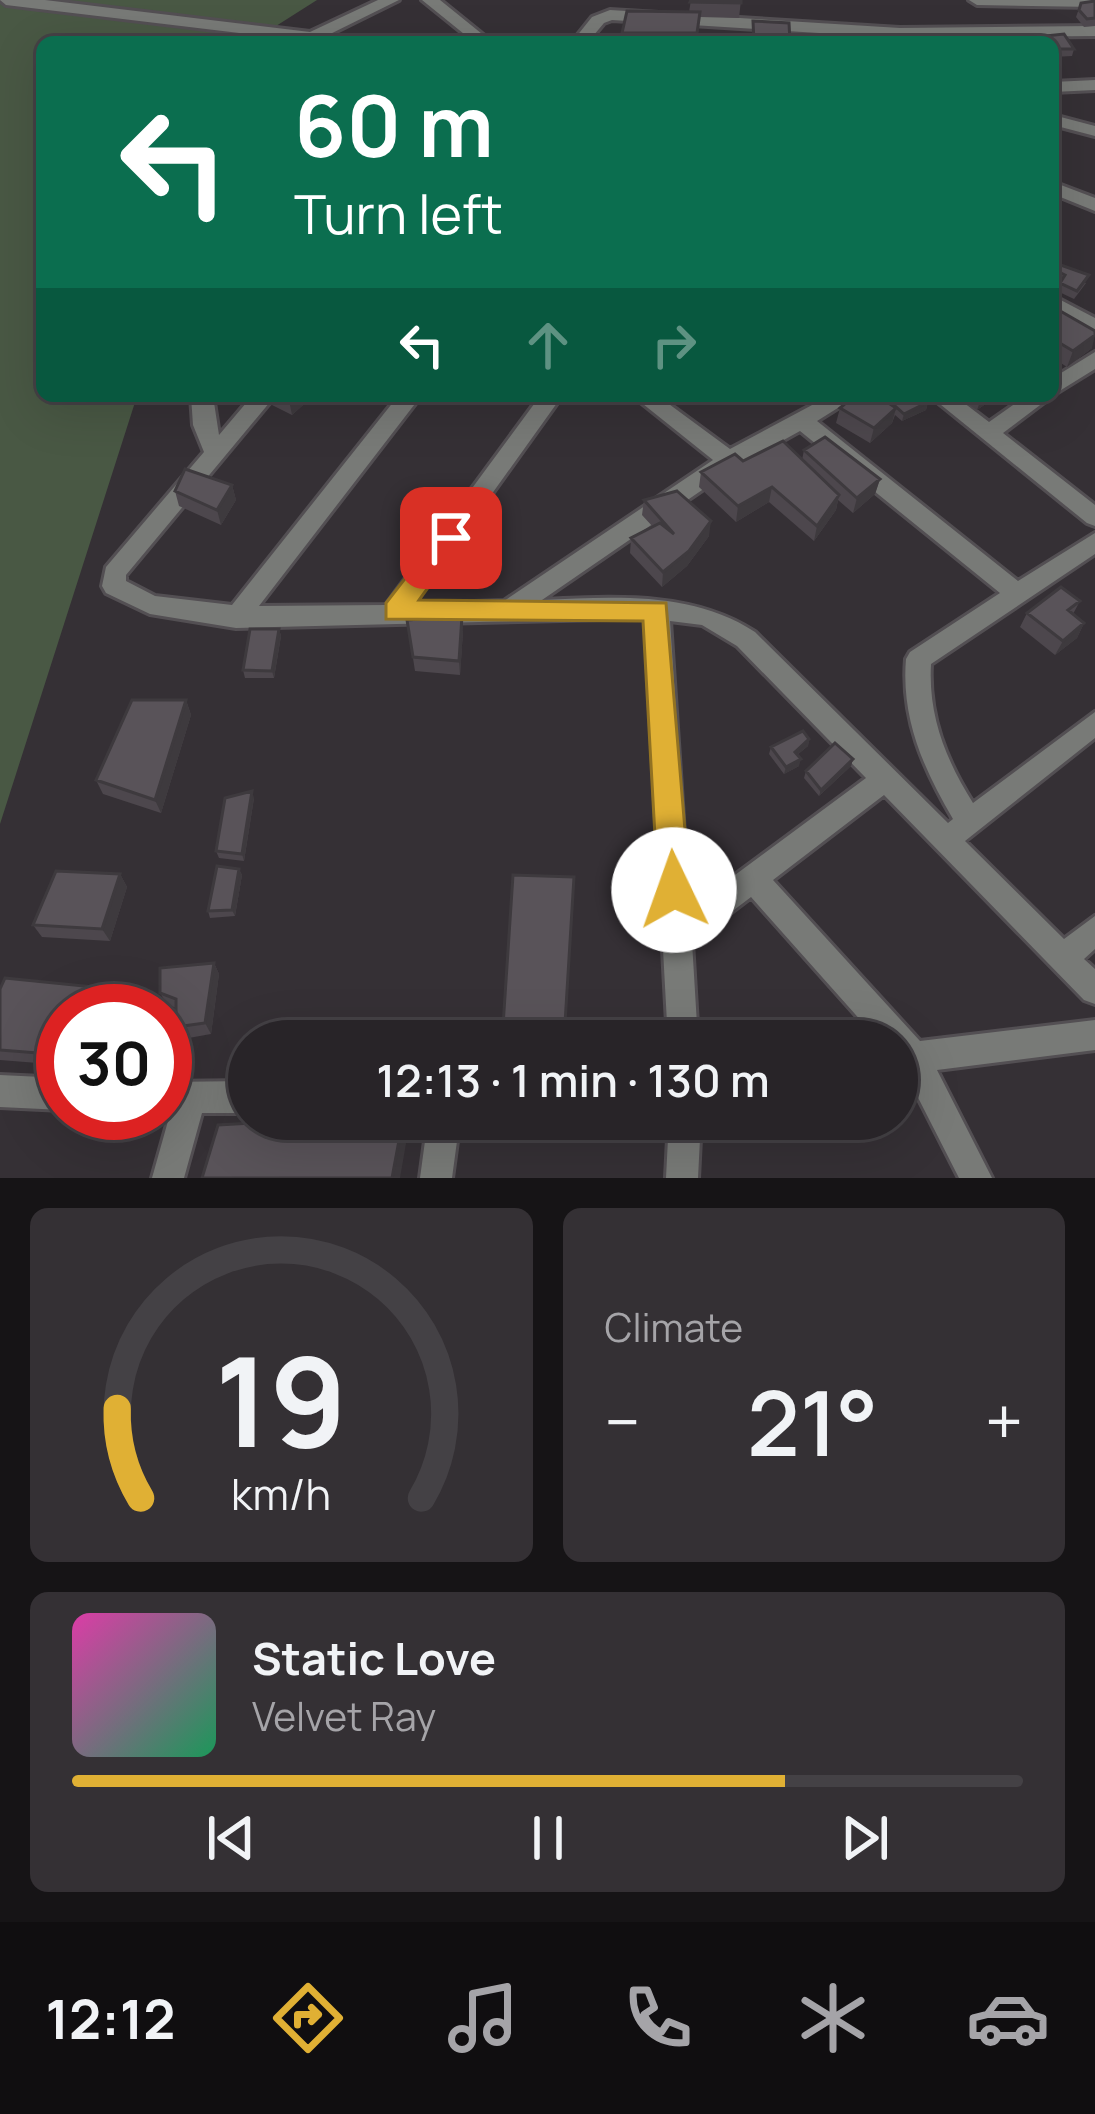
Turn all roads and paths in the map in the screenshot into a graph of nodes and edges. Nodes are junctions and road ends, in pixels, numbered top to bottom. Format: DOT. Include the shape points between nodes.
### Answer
graph roads {
  1 [pos="6,0"];
  2 [pos="391,0"];
  3 [pos="430,0"];
  4 [pos="752,0"];
  5 [pos="977,0"];
  6 [pos="993,1"];
  7 [pos="1046,2"];
  8 [pos="1095,2"];
  9 [pos="340,24"];
  10 [pos="1095,32"];
  11 [pos="751,34"];
  12 [pos="284,36"];
  13 [pos="314,36"];
  14 [pos="355,36"];
  15 [pos="476,36"];
  16 [pos="585,36"];
  17 [pos="872,36"];
  18 [pos="993,36"];
  19 [pos="1027,36"];
  20 [pos="1095,85"];
  21 [pos="1059,87"];
  22 [pos="1059,121"];
  23 [pos="1095,130"];
  24 [pos="1059,190"];
  25 [pos="1095,205"];
  26 [pos="1059,304"];
  27 [pos="1092,318"];
  28 [pos="1095,358"];
  29 [pos="1059,384"];
  30 [pos="202,402"];
  31 [pos="259,402"];
  32 [pos="405,402"];
  33 [pos="547,402"];
  34 [pos="652,402"];
  35 [pos="834,402"];
  36 [pos="949,402"];
  37 [pos="1032,402"];
  38 [pos="801,420"];
  39 [pos="988,433"];
  40 [pos="215,453"];
  41 [pos="729,460"];
  42 [pos="1095,518"];
  43 [pos="1095,542"];
  44 [pos="1016,593"];
  45 [pos="513,607"];
  46 [pos="657,610"];
  47 [pos="395,611"];
  48 [pos="236,617"];
  49 [pos="1095,723"];
  50 [pos="886,778"];
  51 [pos="958,831"];
  52 [pos="754,880"];
  53 [pos="1095,931"];
  54 [pos="677,936"];
  55 [pos="1066,956"];
  56 [pos="1095,990"];
  57 [pos="682,1020"];
  58 [pos="874,1020"];
  59 [pos="1095,1035"];
  60 [pos="918,1057"];
  61 [pos="918,1079"];
  62 [pos="0,1091"];
  63 [pos="36,1093"];
  64 [pos="228,1097"];
  65 [pos="192,1098"];
  66 [pos="172,1140"];
  67 [pos="442,1140"];
  68 [pos="684,1140"];
  69 [pos="168,1178"];
  70 [pos="436,1178"];
  71 [pos="682,1178"];
  72 [pos="976,1178"];
  1 -- 12 [label="street"];
  2 -- 9 [label="street"];
  3 -- 15 [label="street"];
  4 -- 11 [label="street"];
  5 -- 6 [label="street"];
  6 -- 7 [label="street"];
  6 -- 18 [label="street"];
  7 -- 8 [label="street"];
  9 -- 13 [label="street"];
  9 -- 14 [label="street"];
  10 -- 19 [label="street"];
  11 -- 16 [label="street" via="610,16"];
  11 -- 17 [label="street"];
  20 -- 21 [label="street"];
  22 -- 23 [label="street"];
  24 -- 25 [label="street"];
  26 -- 27 [label="street"];
  28 -- 29 [label="street"];
  30 -- 40 [label="street"];
  31 -- 40 [label="street"];
  32 -- 48 [label="street"];
  33 -- 47 [label="street"];
  34 -- 41 [label="street"];
  35 -- 38 [label="street"];
  36 -- 39 [label="street"];
  37 -- 39 [label="street"];
  38 -- 41 [label="street"];
  38 -- 44 [label="street"];
  39 -- 42 [label="street"];
  40 -- 48 [label="street" via="114,573 114,586 139,605"];
  41 -- 45 [label="street"];
  43 -- 44 [label="street"];
  44 -- 51 [label="street" via="919,659 914,694"];
  45 -- 46 [label="street"];
  45 -- 47 [label="street"];
  46 -- 50 [label="street" via="698,614 746,639"];
  46 -- 54 [label="street"];
  47 -- 48 [label="street"];
  49 -- 51 [label="street"];
  50 -- 51 [label="street"];
  50 -- 52 [label="street"];
  51 -- 55 [label="street"];
  52 -- 54 [label="street"];
  52 -- 58 [label="street"];
  53 -- 55 [label="street"];
  54 -- 57 [label="street"];
  55 -- 56 [label="street"];
  59 -- 60 [label="street"];
  61 -- 72 [label="street"];
  62 -- 63 [label="street"];
  64 -- 65 [label="street"];
  66 -- 69 [label="street"];
  67 -- 70 [label="street"];
  68 -- 71 [label="street"];
}
